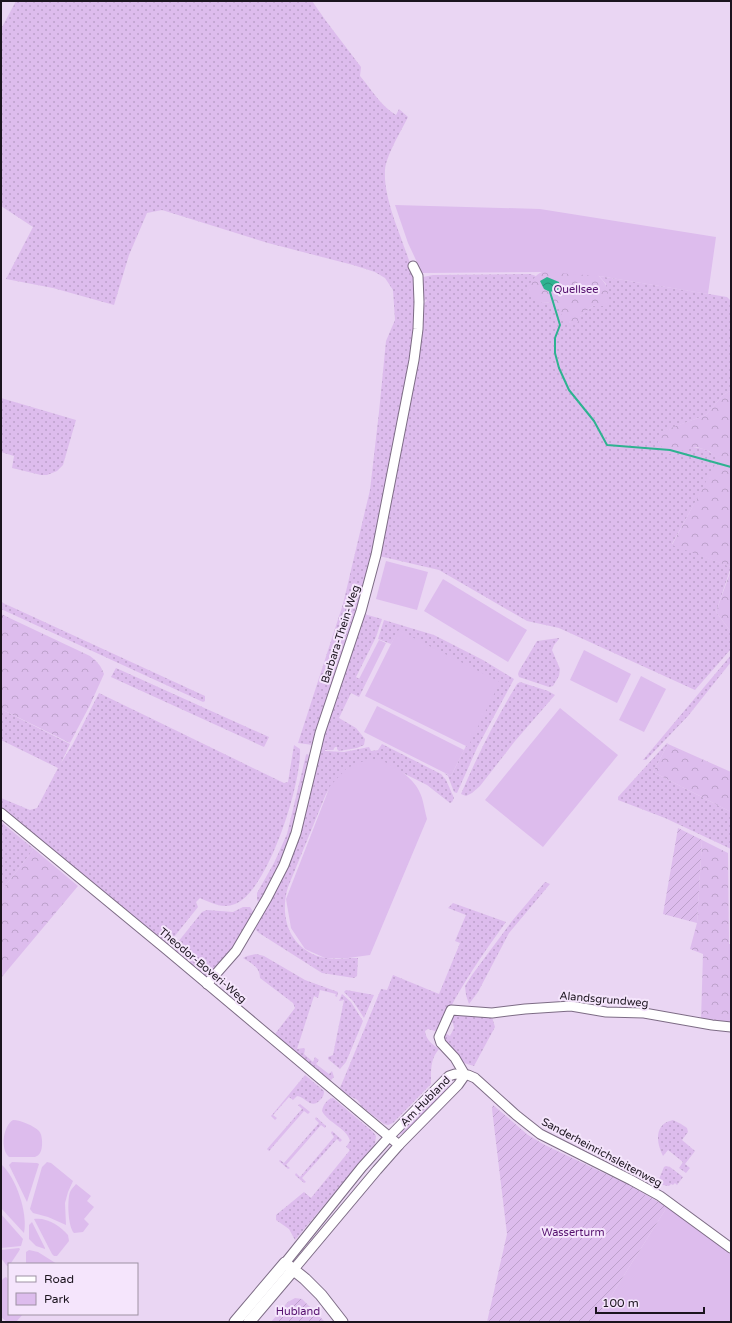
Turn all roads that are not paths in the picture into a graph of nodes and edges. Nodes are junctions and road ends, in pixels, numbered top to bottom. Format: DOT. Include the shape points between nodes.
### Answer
graph roads {
  1 [pos="413,266"];
  2 [pos="1,814"];
  3 [pos="207,984"];
  4 [pos="731,1027"];
  5 [pos="465,1075"];
  6 [pos="389,1137"];
  7 [pos="399,1145"];
  8 [pos="731,1248"];
  9 [pos="290,1266"];
  10 [pos="235,1322"];
  11 [pos="249,1322"];
  12 [pos="342,1322"];
  1 -- 3 [label="street, Barbara-Thein-Weg" via="418,276 419,295 414,360 376,555 361,611 320,733 296,833 284,865 236,951"];
  2 -- 3 [label="street, Theodor-Boveri-Weg"];
  3 -- 6 [label="street, Theodor-Boveri-Weg"];
  4 -- 5 [label="street, Alandsgrundweg" via="644,1013 606,1012 571,1006 492,1014 451,1010 440,1043 455,1058"];
  5 -- 6 [label="street, Am Hubland" via="449,1076"];
  5 -- 7 [label="street, Am Hubland"];
  5 -- 8 [label="street, Sanderheinrichsleitenweg" via="478,1080 540,1134 660,1196"];
  6 -- 7 [label="street, Theodor-Boveri-Weg"];
  6 -- 9 [label="street, Am Hubland" via="362,1167"];
  7 -- 9 [label="street, Am Hubland"];
  9 -- 10 [label="street, Am Hubland"];
  9 -- 11 [label="street, Am Hubland"];
  9 -- 12 [label="street" via="321,1295"];
}
